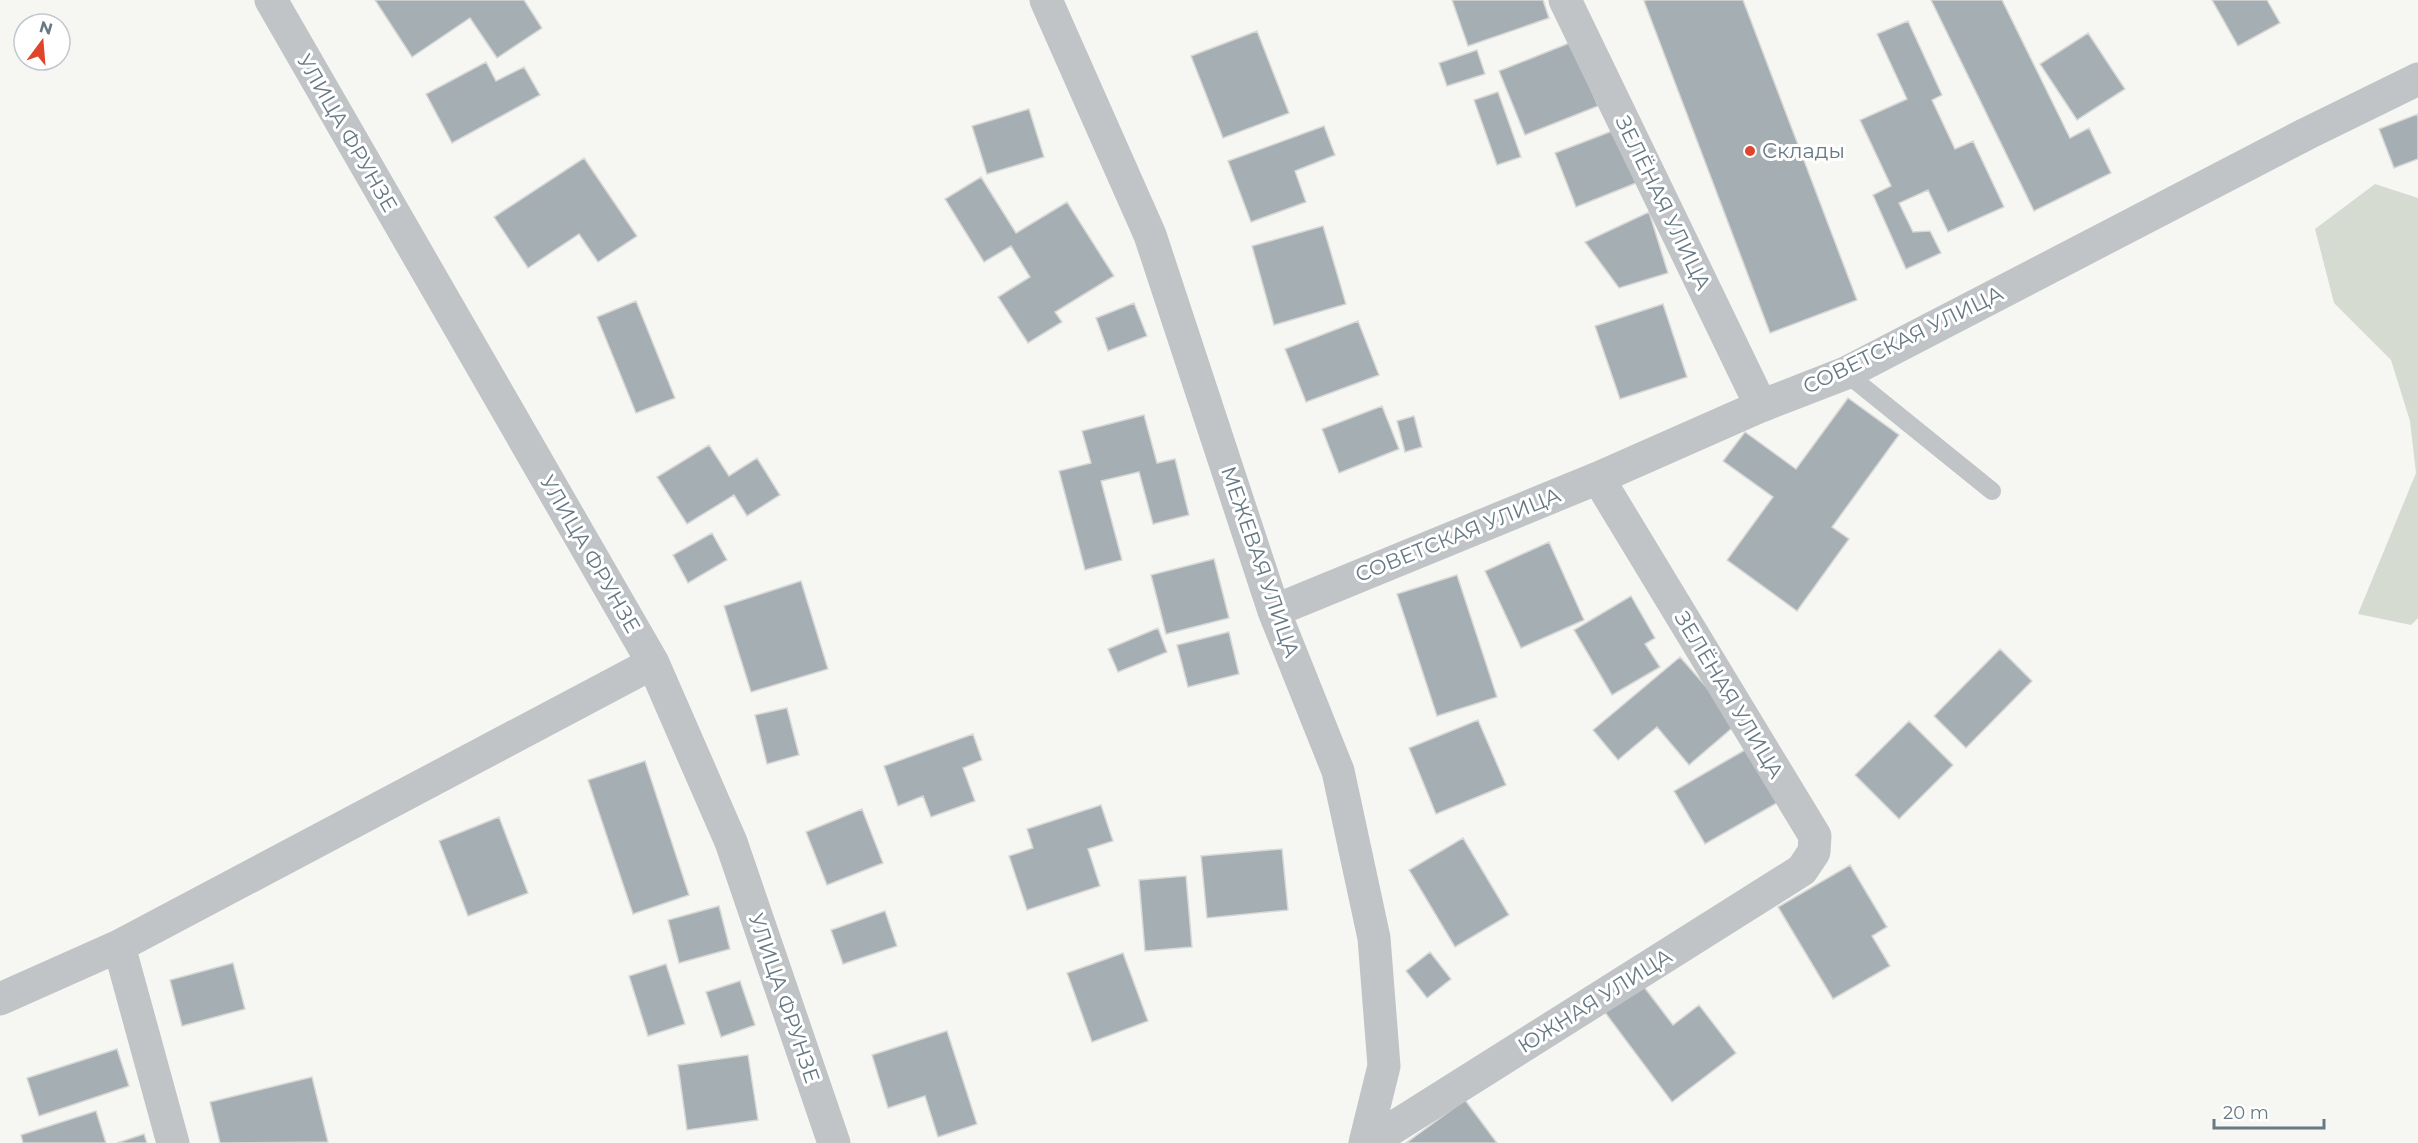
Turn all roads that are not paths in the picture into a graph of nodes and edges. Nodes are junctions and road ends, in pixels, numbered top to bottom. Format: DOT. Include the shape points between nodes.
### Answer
graph roads {
  1 [pos="271,0"];
  2 [pos="1046,0"];
  3 [pos="1565,0"];
  4 [pos="2418,79"];
  5 [pos="1846,373"];
  6 [pos="1761,406"];
  7 [pos="1598,478"];
  8 [pos="1992,491"];
  9 [pos="1274,611"];
  10 [pos="653,663"];
  11 [pos="1814,852"];
  12 [pos="119,946"];
  13 [pos="0,999"];
  14 [pos="173,1143"];
  15 [pos="834,1143"];
  16 [pos="1367,1143"];
  1 -- 10 [label="street, УЛИЦА ФРУНЗЕ"];
  2 -- 9 [label="street, МЕЖЕВАЯ УЛИЦА" via="1150,235"];
  3 -- 6 [label="street, ЗЕЛЁНАЯ УЛИЦА"];
  4 -- 5 [label="street, СОВЕТСКАЯ УЛИЦА"];
  5 -- 6 [label="street, СОВЕТСКАЯ УЛИЦА"];
  5 -- 8 [label="lane"];
  6 -- 7 [label="street, СОВЕТСКАЯ УЛИЦА"];
  7 -- 9 [label="street, СОВЕТСКАЯ УЛИЦА"];
  7 -- 11 [label="street, ЗЕЛЁНАЯ УЛИЦА" via="1815,836"];
  9 -- 16 [label="street, МЕЖЕВАЯ УЛИЦА" via="1338,771 1374,938 1384,1066"];
  10 -- 12 [label="street"];
  10 -- 15 [label="street, УЛИЦА ФРУНЗЕ" via="731,842"];
  11 -- 16 [label="street, ЮЖНАЯ УЛИЦА" via="1802,870"];
  12 -- 13 [label="street"];
  12 -- 14 [label="street"];
}
